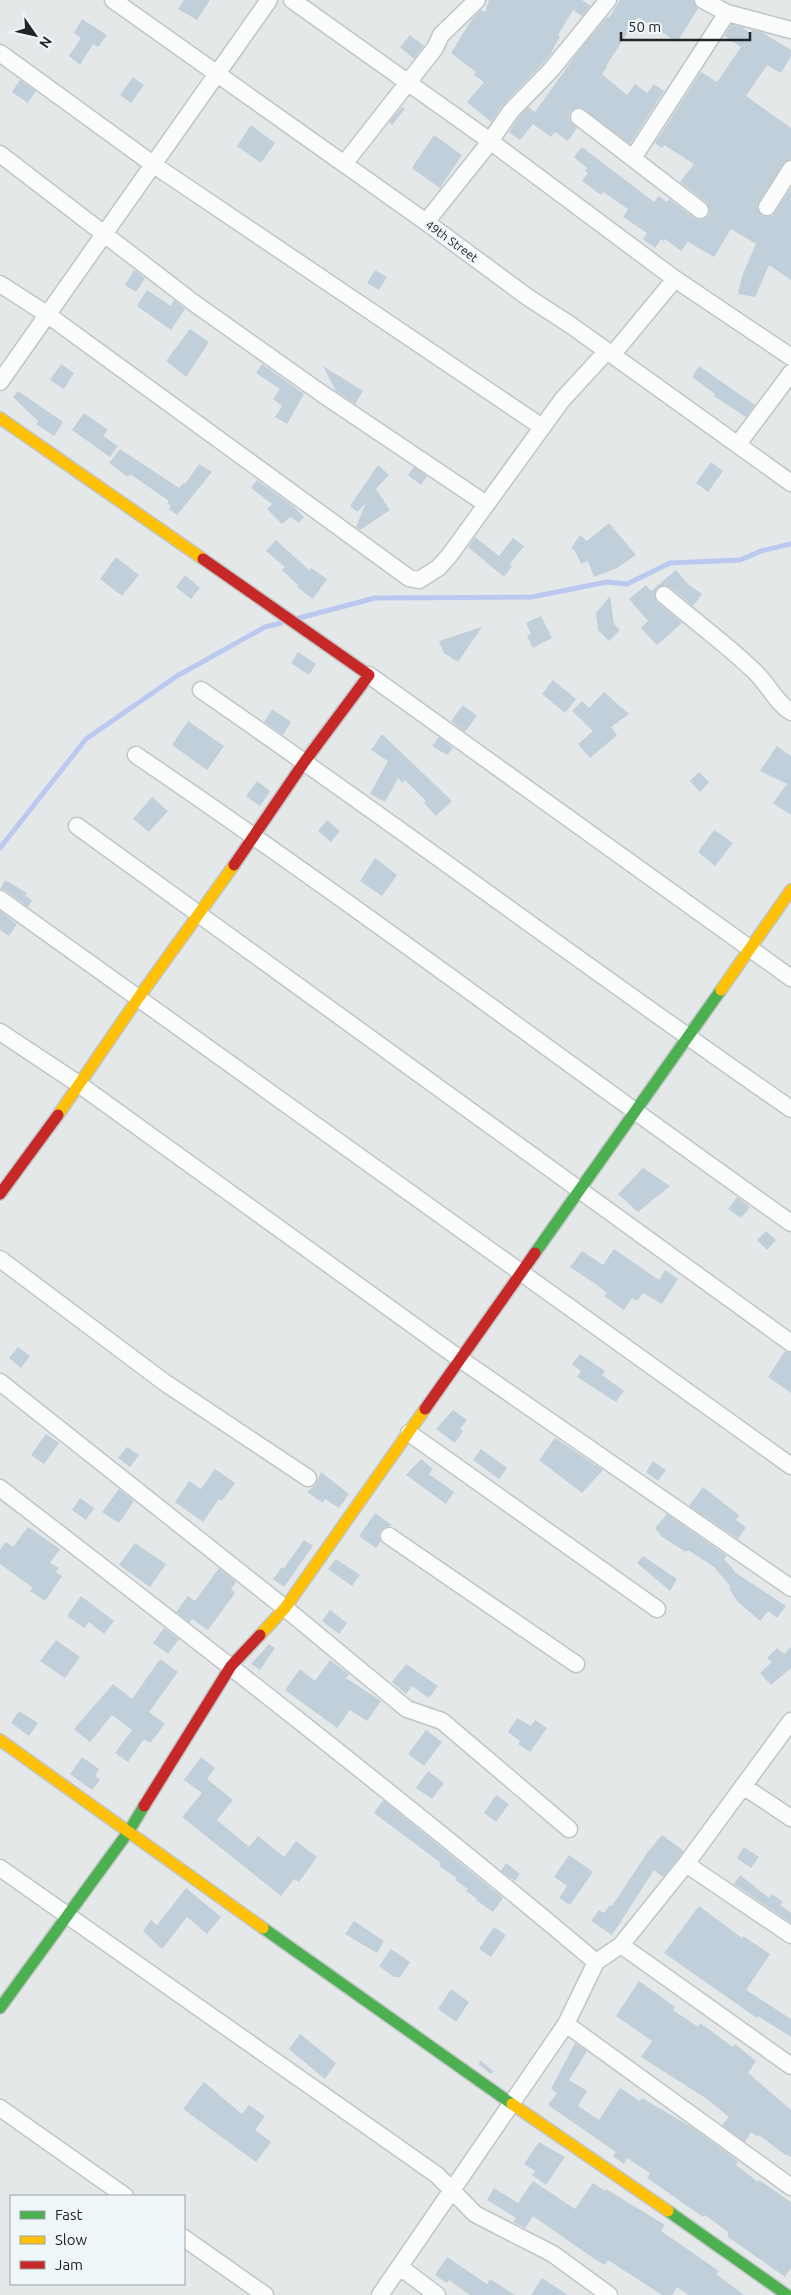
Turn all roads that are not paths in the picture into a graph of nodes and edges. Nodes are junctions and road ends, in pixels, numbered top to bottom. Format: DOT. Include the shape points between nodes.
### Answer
graph roads {
  1 [pos="113,0"];
  2 [pos="269,0"];
  3 [pos="292,0"];
  4 [pos="477,0"];
  5 [pos="608,0"];
  6 [pos="703,0"];
  7 [pos="727,13"];
  8 [pos="791,30"];
  9 [pos="0,53"];
  10 [pos="217,74"];
  11 [pos="407,82"];
  12 [pos="579,117"];
  13 [pos="490,142"];
  14 [pos="0,154"];
  15 [pos="633,158"];
  16 [pos="344,164"];
  17 [pos="154,165"];
  18 [pos="791,169"];
  19 [pos="767,207"];
  20 [pos="700,210"];
  21 [pos="426,222"];
  22 [pos="104,236"];
  23 [pos="675,279"];
  24 [pos="0,284"];
  25 [pos="48,315"];
  26 [pos="610,353"];
  27 [pos="791,357"];
  28 [pos="791,372"];
  29 [pos="0,382"];
  30 [pos="0,418"];
  31 [pos="542,427"];
  32 [pos="738,444"];
  33 [pos="791,483"];
  34 [pos="486,504"];
  35 [pos="664,595"];
  36 [pos="369,675"];
  37 [pos="201,690"];
  38 [pos="791,712"];
  39 [pos="136,755"];
  40 [pos="305,761"];
  41 [pos="77,826"];
  42 [pos="255,836"];
  43 [pos="791,890"];
  44 [pos="0,899"];
  45 [pos="198,914"];
  46 [pos="750,949"];
  47 [pos="791,978"];
  48 [pos="139,997"];
  49 [pos="0,1032"];
  50 [pos="689,1038"];
  51 [pos="80,1085"];
  52 [pos="791,1109"];
  53 [pos="634,1112"];
  54 [pos="580,1189"];
  55 [pos="0,1194"];
  56 [pos="791,1223"];
  57 [pos="0,1258"];
  58 [pos="520,1274"];
  59 [pos="791,1343"];
  60 [pos="460,1359"];
  61 [pos="0,1382"];
  62 [pos="409,1432"];
  63 [pos="791,1466"];
  64 [pos="308,1478"];
  65 [pos="0,1488"];
  66 [pos="389,1536"];
  67 [pos="791,1588"];
  68 [pos="285,1608"];
  69 [pos="657,1609"];
  70 [pos="576,1664"];
  71 [pos="231,1666"];
  72 [pos="791,1721"];
  73 [pos="0,1740"];
  74 [pos="744,1786"];
  75 [pos="791,1818"];
  76 [pos="569,1828"];
  77 [pos="129,1831"];
  78 [pos="686,1864"];
  79 [pos="0,1868"];
  80 [pos="66,1915"];
  81 [pos="791,1935"];
  82 [pos="621,1945"];
  83 [pos="596,1962"];
  84 [pos="0,2008"];
  85 [pos="566,2024"];
  86 [pos="791,2066"];
  87 [pos="511,2104"];
  88 [pos="0,2108"];
  89 [pos="791,2186"];
  90 [pos="452,2191"];
  91 [pos="124,2195"];
  92 [pos="185,2239"];
  93 [pos="400,2267"];
  94 [pos="265,2295"];
  95 [pos="380,2295"];
  96 [pos="437,2295"];
  97 [pos="609,2295"];
  98 [pos="788,2295"];
  1 -- 10 [label="street, 49th Street"];
  2 -- 10 [label="street"];
  3 -- 11 [label="street"];
  4 -- 11 [label="street" via="441,35 435,48"];
  5 -- 13 [label="street" via="551,70 511,111"];
  6 -- 7 [label="street"];
  7 -- 8 [label="street"];
  7 -- 15 [label="street"];
  9 -- 17 [label="street"];
  10 -- 16 [label="street, 49th Street"];
  10 -- 17 [label="street"];
  11 -- 13 [label="street"];
  11 -- 16 [label="street"];
  12 -- 15 [label="street"];
  13 -- 21 [label="street"];
  13 -- 23 [label="street"];
  14 -- 22 [label="street"];
  15 -- 20 [label="street"];
  16 -- 21 [label="street, 49th Street"];
  17 -- 22 [label="street"];
  17 -- 31 [label="street"];
  18 -- 19 [label="street"];
  21 -- 26 [label="street, 49th Street"];
  22 -- 25 [label="street"];
  22 -- 34 [label="street" via="321,393"];
  23 -- 26 [label="street"];
  23 -- 27 [label="street"];
  24 -- 25 [label="street"];
  25 -- 29 [label="street"];
  25 -- 34 [label="street" via="409,578 419,580 438,568"];
  26 -- 31 [label="street" via="562,400"];
  26 -- 32 [label="street, 49th Street"];
  28 -- 32 [label="street"];
  30 -- 36 [label="street"];
  31 -- 34 [label="street"];
  32 -- 33 [label="street, 49th Street"];
  35 -- 38 [label="street" via="753,670 773,691 779,704"];
  36 -- 40 [label="street"];
  36 -- 46 [label="street"];
  37 -- 40 [label="street"];
  39 -- 42 [label="street"];
  40 -- 42 [label="street"];
  40 -- 50 [label="street"];
  41 -- 45 [label="street"];
  42 -- 45 [label="street"];
  42 -- 53 [label="street"];
  43 -- 46 [label="street"];
  44 -- 48 [label="street"];
  45 -- 48 [label="street"];
  45 -- 54 [label="street"];
  46 -- 47 [label="street"];
  46 -- 50 [label="street"];
  48 -- 51 [label="street"];
  48 -- 58 [label="street"];
  49 -- 51 [label="street"];
  50 -- 52 [label="street"];
  50 -- 53 [label="street"];
  51 -- 55 [label="street"];
  51 -- 60 [label="street"];
  53 -- 54 [label="street"];
  53 -- 56 [label="street"];
  54 -- 58 [label="street"];
  54 -- 59 [label="street"];
  57 -- 64 [label="street" via="164,1382"];
  58 -- 60 [label="street"];
  58 -- 63 [label="street"];
  60 -- 62 [label="street"];
  60 -- 67 [label="street"];
  61 -- 68 [label="street"];
  62 -- 68 [label="street"];
  62 -- 69 [label="street"];
  65 -- 71 [label="street"];
  66 -- 70 [label="street"];
  68 -- 71 [label="street"];
  68 -- 76 [label="street" via="406,1709 442,1721"];
  71 -- 77 [label="street"];
  71 -- 83 [label="street"];
  72 -- 74 [label="street"];
  73 -- 77 [label="street"];
  74 -- 75 [label="street"];
  74 -- 78 [label="street"];
  77 -- 80 [label="street"];
  77 -- 87 [label="street"];
  78 -- 81 [label="street"];
  78 -- 82 [label="street"];
  79 -- 80 [label="street"];
  80 -- 84 [label="street"];
  80 -- 90 [label="street" via="436,2175"];
  82 -- 83 [label="street"];
  82 -- 86 [label="street"];
  83 -- 85 [label="street"];
  85 -- 87 [label="street"];
  85 -- 89 [label="street"];
  87 -- 90 [label="street"];
  87 -- 98 [label="street"];
  88 -- 91 [label="street"];
  90 -- 93 [label="street"];
  90 -- 97 [label="street" via="476,2214 552,2254"];
  92 -- 94 [label="street"];
  93 -- 95 [label="street"];
  93 -- 96 [label="street"];
}
